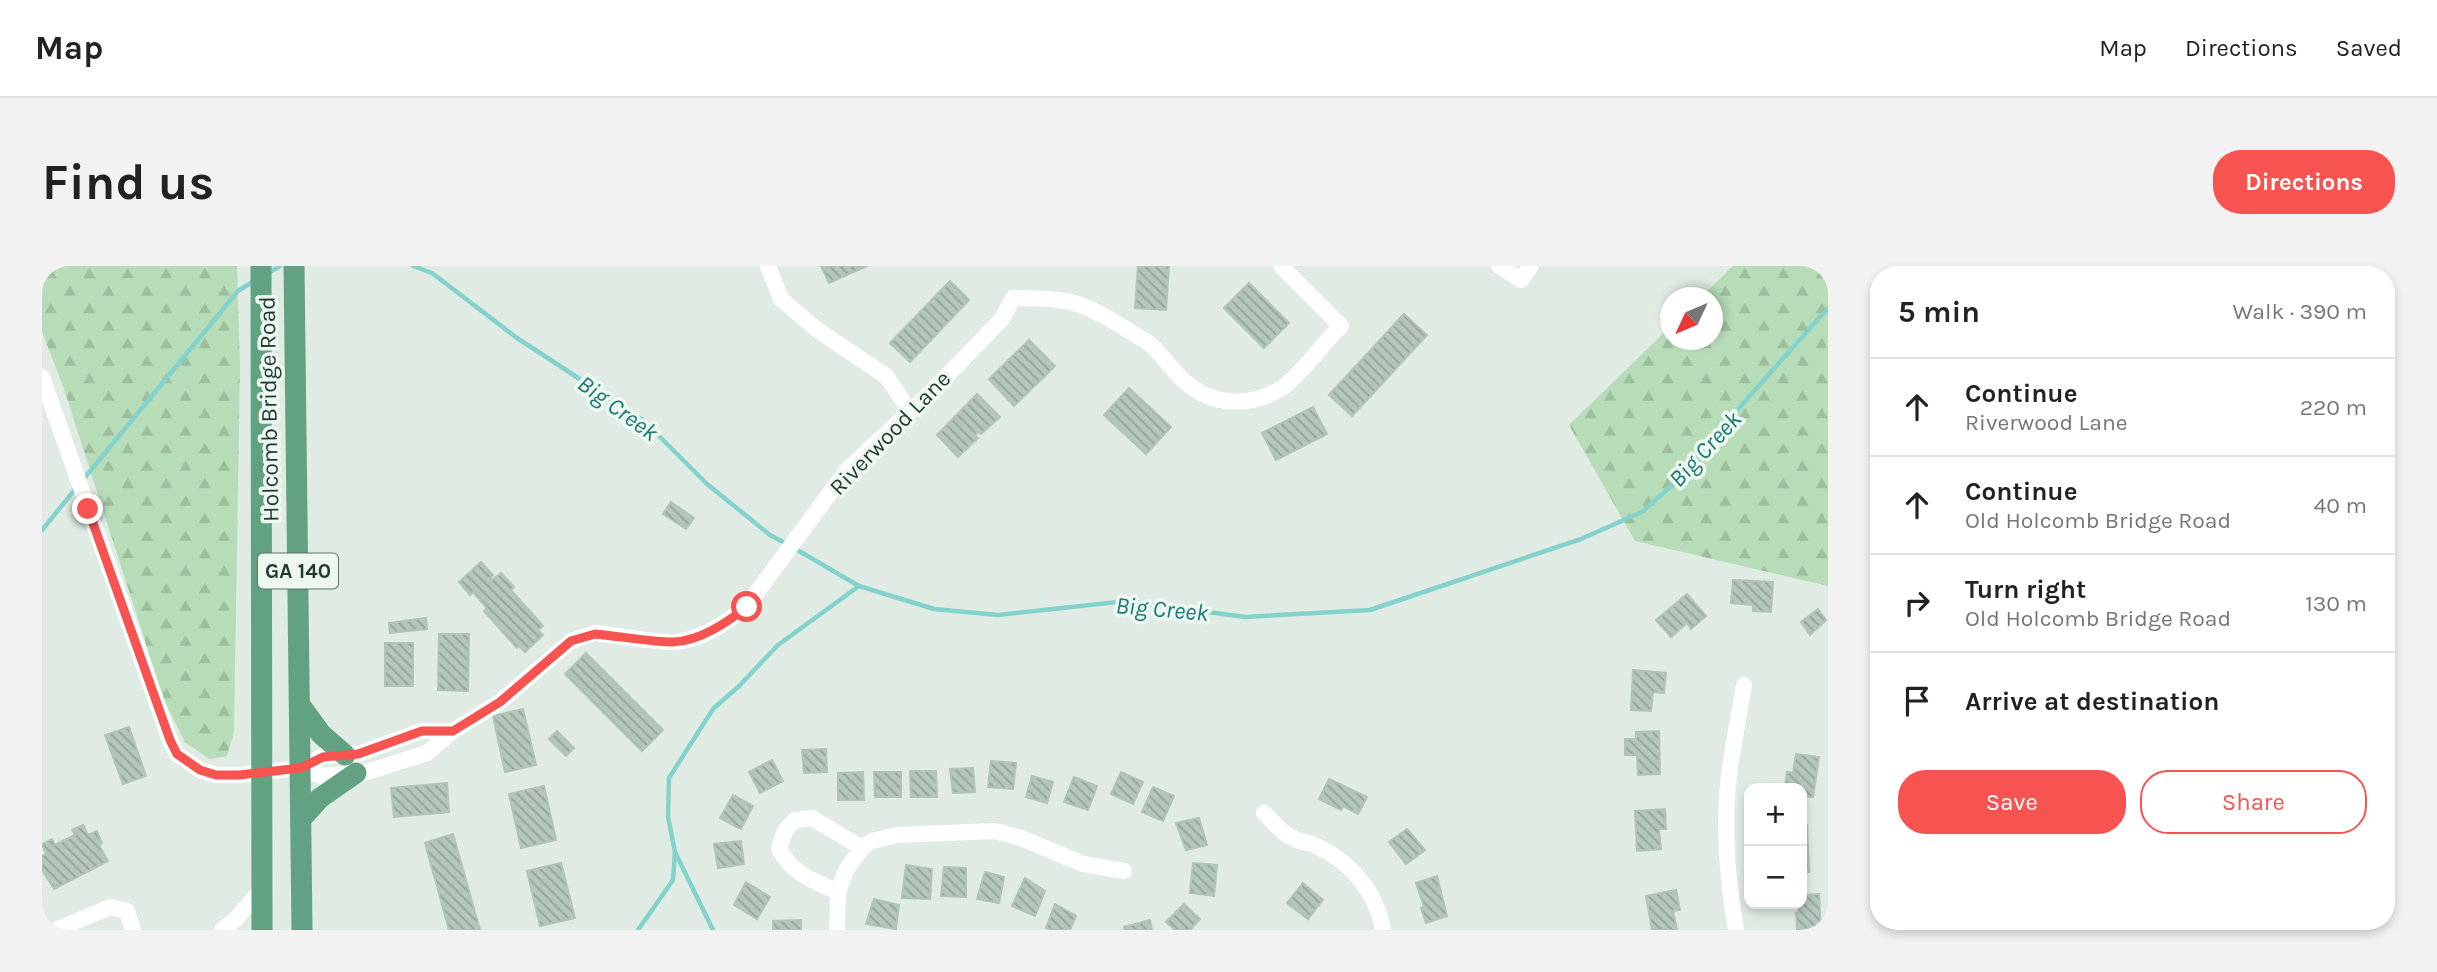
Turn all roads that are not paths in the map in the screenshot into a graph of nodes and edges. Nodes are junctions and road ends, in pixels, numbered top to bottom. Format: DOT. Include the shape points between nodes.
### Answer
graph roads {
  1 [pos="261,266"];
  2 [pos="294,266"];
  3 [pos="768,266"];
  4 [pos="1281,266"];
  5 [pos="1499,266"];
  6 [pos="1531,266"];
  7 [pos="42,377"];
  8 [pos="910,411"];
  9 [pos="49,420"];
  10 [pos="1744,684"];
  11 [pos="300,705"];
  12 [pos="350,764"];
  13 [pos="301,768"];
  14 [pos="261,772"];
  15 [pos="1264,813"];
  16 [pos="301,819"];
  17 [pos="862,848"];
  18 [pos="1124,871"];
  19 [pos="261,890"];
  20 [pos="838,892"];
  21 [pos="56,930"];
  22 [pos="133,930"];
  23 [pos="223,930"];
  24 [pos="262,930"];
  25 [pos="302,930"];
  26 [pos="837,930"];
  27 [pos="1383,930"];
  28 [pos="1736,930"];
  1 -- 14 [label="main road, Holcomb Bridge Road / GA 140"];
  2 -- 11 [label="main road, Holcomb Bridge Road / GA 140"];
  3 -- 8 [label="street" via="781,299 886,376"];
  4 -- 8 [label="street, Riverwood Lane" via="1341,326 1283,388 1253,401 1223,402 1201,394 1150,344 1073,303 1013,298 1002,319"];
  5 -- 6 [label="street" via="1521,280"];
  7 -- 9 [label="street, Riverwood Lane"];
  8 -- 12 [label="street, Riverwood Lane" via="847,470 747,607 726,624 673,642 595,634 571,641 500,702 427,753 389,767"];
  9 -- 14 [label="street, Riverwood Lane" via="65,440 177,754 216,775"];
  10 -- 28 [label="street" via="1729,776 1726,840"];
  11 -- 12 [label="main road"];
  11 -- 13 [label="main road, Holcomb Bridge Road / GA 140"];
  12 -- 13 [label="street, Riverwood Lane" via="321,776"];
  12 -- 16 [label="main road"];
  13 -- 14 [label="street, Riverwood Lane"];
  13 -- 16 [label="main road, Holcomb Bridge Road / GA 140"];
  14 -- 19 [label="main road, Holcomb Bridge Road / GA 140"];
  15 -- 27 [label="street" via="1290,838 1337,858 1358,877 1373,899"];
  16 -- 25 [label="main road, Holcomb Bridge Road / GA 140"];
  17 -- 18 [label="street" via="897,835 995,831 1083,864"];
  17 -- 20 [label="street" via="846,870"];
  17 -- 20 [label="street" via="812,818 795,820 785,831 779,848 786,863"];
  19 -- 23 [label="street"];
  19 -- 24 [label="main road, Holcomb Bridge Road / GA 140"];
  20 -- 26 [label="street"];
  21 -- 22 [label="street" via="110,907 127,911"];
}
